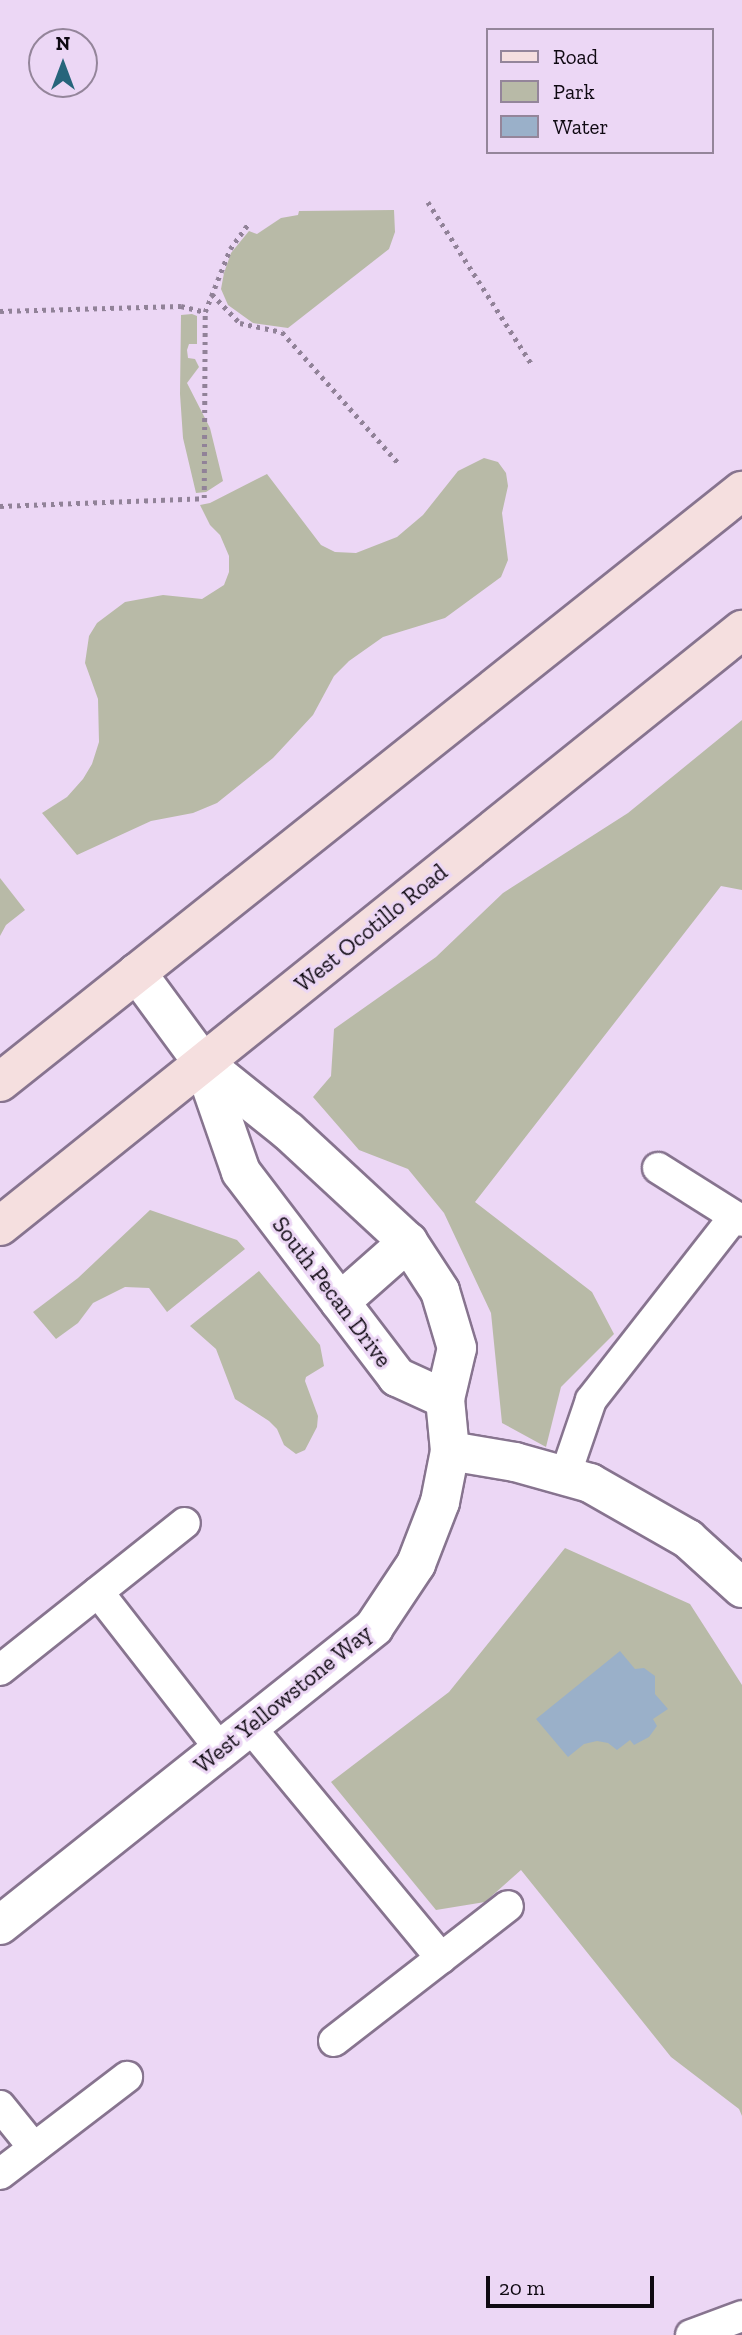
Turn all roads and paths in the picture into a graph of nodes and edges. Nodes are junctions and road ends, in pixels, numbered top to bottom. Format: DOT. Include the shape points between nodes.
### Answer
graph roads {
  1 [pos="428,202"];
  2 [pos="248,224"];
  3 [pos="212,293"];
  4 [pos="0,311"];
  5 [pos="205,312"];
  6 [pos="533,366"];
  7 [pos="399,464"];
  8 [pos="742,491"];
  9 [pos="0,506"];
  10 [pos="742,630"];
  11 [pos="137,973"];
  12 [pos="203,1063"];
  13 [pos="0,1082"];
  14 [pos="659,1168"];
  15 [pos="738,1219"];
  16 [pos="0,1226"];
  17 [pos="408,1242"];
  18 [pos="340,1302"];
  19 [pos="445,1399"];
  20 [pos="450,1451"];
  21 [pos="565,1476"];
  22 [pos="185,1523"];
  23 [pos="742,1588"];
  24 [pos="98,1592"];
  25 [pos="0,1670"];
  26 [pos="236,1739"];
  27 [pos="508,1906"];
  28 [pos="0,1925"];
  29 [pos="441,1958"];
  30 [pos="334,2041"];
  31 [pos="127,2077"];
  32 [pos="0,2106"];
  33 [pos="34,2148"];
  34 [pos="0,2174"];
  35 [pos="742,2316"];
  36 [pos="691,2335"];
  1 -- 6 [label="path"];
  2 -- 3 [label="path" via="230,250"];
  3 -- 5 [label="path"];
  3 -- 7 [label="path" via="240,323 282,332"];
  4 -- 5 [label="path" via="181,306"];
  5 -- 9 [label="path" via="204,499"];
  8 -- 11 [label="main road"];
  10 -- 12 [label="main road, West Ocotillo Road"];
  11 -- 12 [label="street"];
  11 -- 13 [label="main road"];
  12 -- 16 [label="main road, West Ocotillo Road"];
  12 -- 17 [label="street" via="288,1131"];
  12 -- 18 [label="street, South Pecan Drive" via="241,1172"];
  14 -- 15 [label="lane"];
  15 -- 21 [label="lane" via="643,1329 591,1400"];
  17 -- 18 [label="street"];
  17 -- 19 [label="street" via="440,1291 457,1348"];
  18 -- 19 [label="street, South Pecan Drive" via="397,1377"];
  19 -- 20 [label="street, West Yellowstone Way"];
  20 -- 21 [label="street"];
  20 -- 26 [label="street, West Yellowstone Way" via="440,1502 416,1564 374,1627"];
  21 -- 23 [label="street" via="590,1483 688,1539"];
  22 -- 24 [label="lane"];
  24 -- 25 [label="lane"];
  24 -- 26 [label="lane"];
  26 -- 28 [label="street, West Yellowstone Way"];
  26 -- 29 [label="lane"];
  27 -- 29 [label="lane"];
  29 -- 30 [label="lane"];
  31 -- 33 [label="lane"];
  32 -- 33 [label="lane"];
  33 -- 34 [label="lane"];
  35 -- 36 [label="lane"];
}
